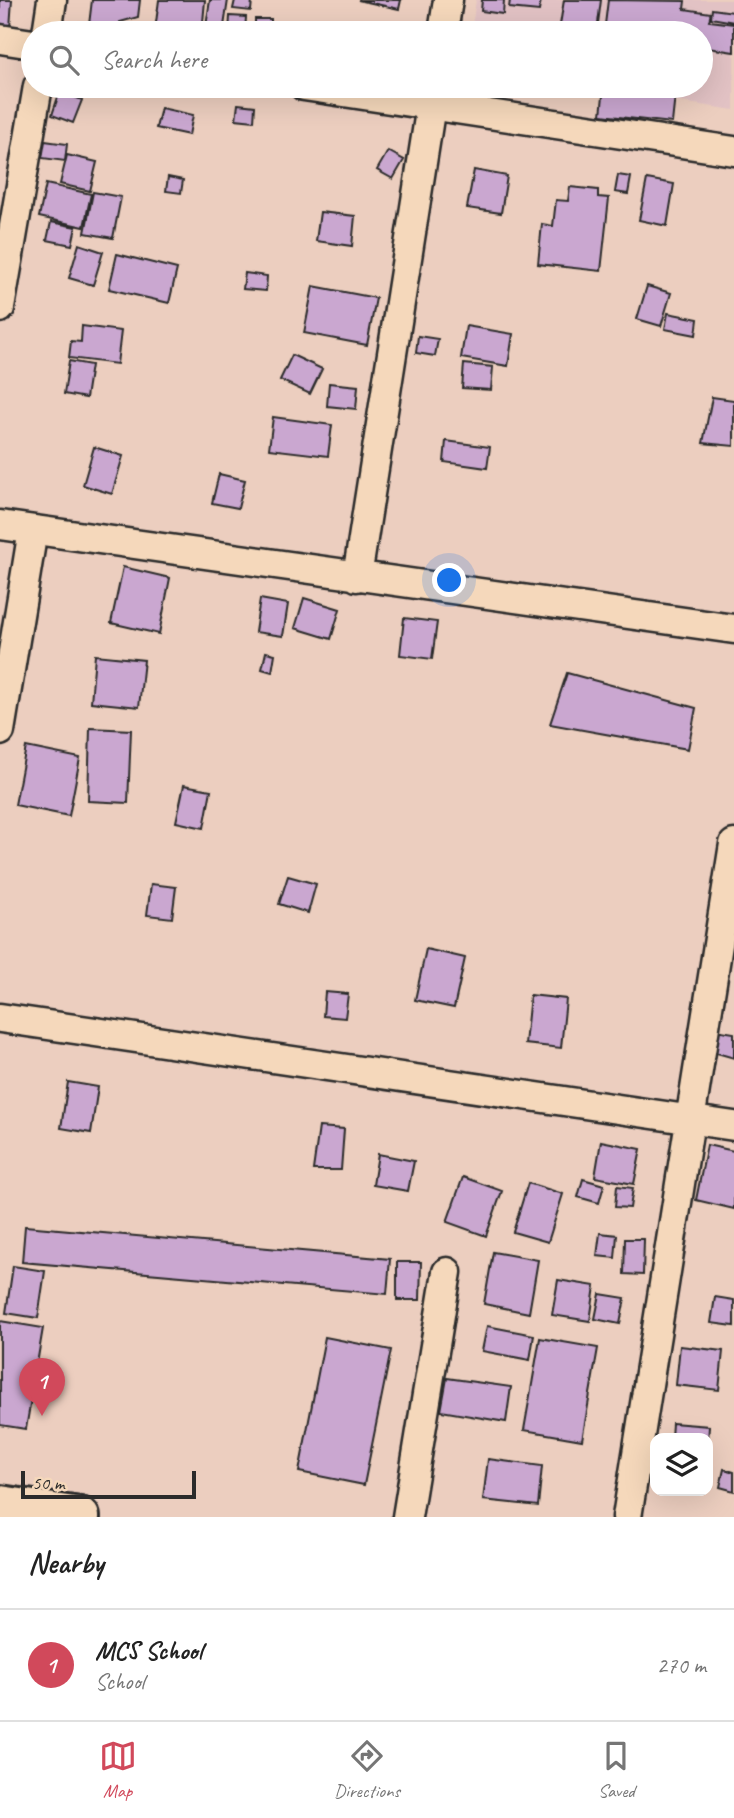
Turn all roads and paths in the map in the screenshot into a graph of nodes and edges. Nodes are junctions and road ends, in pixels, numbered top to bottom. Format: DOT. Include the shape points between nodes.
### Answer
graph roads {
  1 [pos="52,0"];
  2 [pos="448,0"];
  3 [pos="49,21"];
  4 [pos="445,21"];
  5 [pos="0,39"];
  6 [pos="21,42"];
  7 [pos="36,98"];
  8 [pos="433,98"];
  9 [pos="449,98"];
  10 [pos="734,151"];
  11 [pos="0,308"];
  12 [pos="0,525"];
  13 [pos="33,530"];
  14 [pos="357,577"];
  15 [pos="734,629"];
  16 [pos="0,731"];
  17 [pos="734,844"];
  18 [pos="0,1018"];
  19 [pos="692,1119"];
  20 [pos="734,1126"];
  21 [pos="447,1272"];
  22 [pos="0,1505"];
  23 [pos="80,1517"];
  24 [pos="407,1517"];
  25 [pos="627,1517"];
  1 -- 3 [label="street"];
  2 -- 4 [label="street"];
  5 -- 6 [label="street"];
  7 -- 11 [label="street"];
  8 -- 14 [label="street"];
  9 -- 10 [label="street"];
  12 -- 13 [label="street"];
  13 -- 14 [label="street"];
  13 -- 16 [label="street"];
  14 -- 15 [label="street"];
  17 -- 19 [label="street"];
  18 -- 19 [label="street"];
  19 -- 20 [label="street"];
  19 -- 25 [label="street"];
  21 -- 24 [label="street"];
  22 -- 23 [label="main road"];
}
